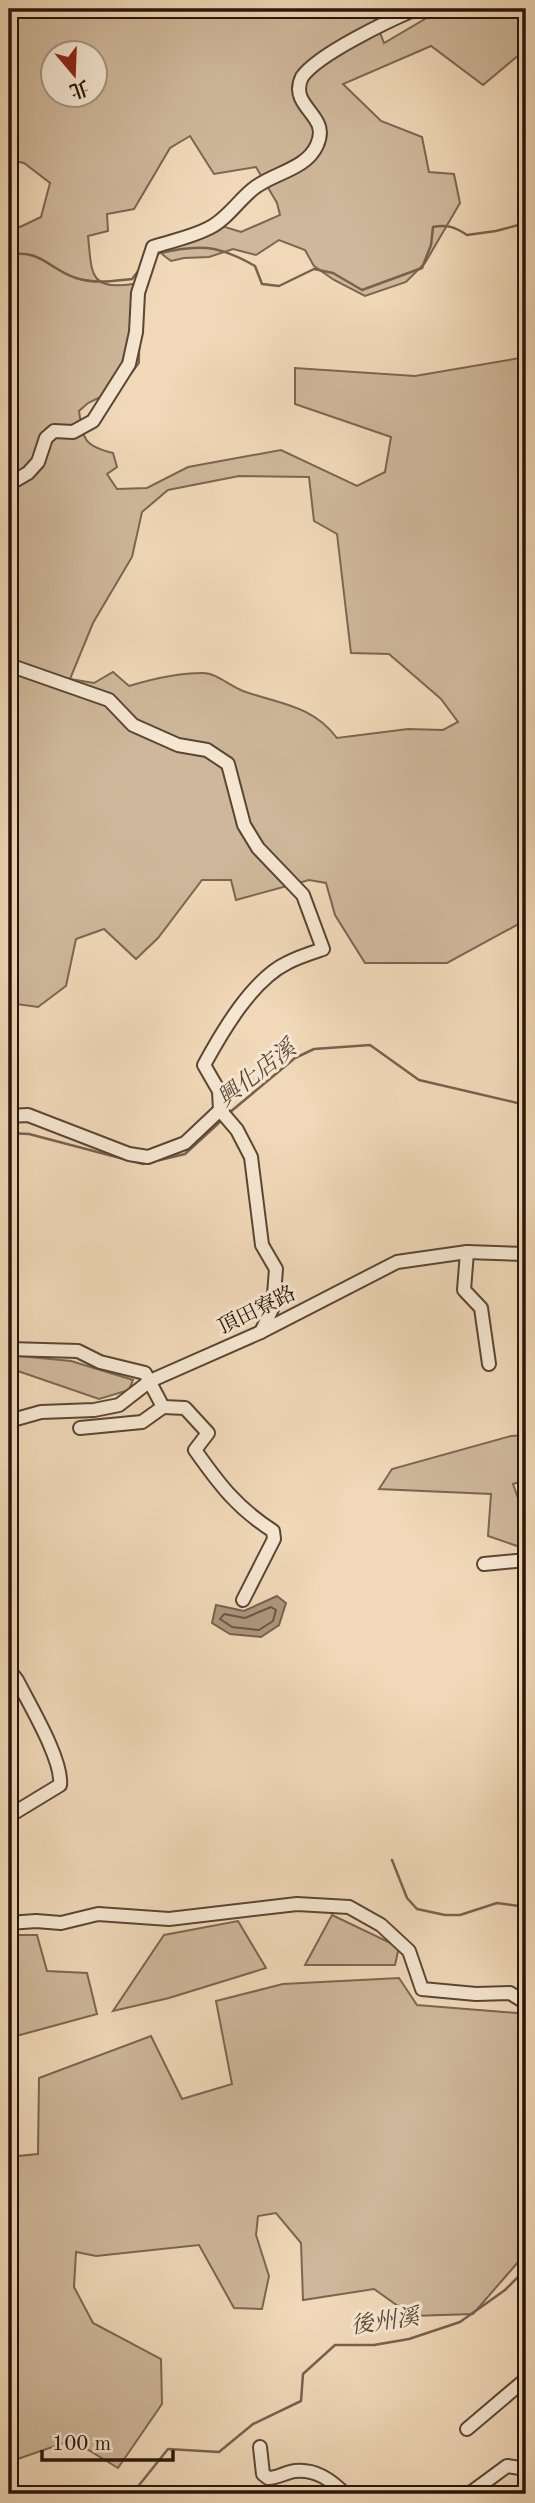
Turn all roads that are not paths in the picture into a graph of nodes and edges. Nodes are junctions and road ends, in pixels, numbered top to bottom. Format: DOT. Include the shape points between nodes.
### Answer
graph roads {
  1 [pos="416,9"];
  2 [pos="9,484"];
  3 [pos="9,665"];
  4 [pos="220,1110"];
  5 [pos="9,1116"];
  6 [pos="467,1252"];
  7 [pos="526,1254"];
  8 [pos="261,1332"];
  9 [pos="9,1349"];
  10 [pos="489,1364"];
  11 [pos="150,1381"];
  12 [pos="163,1406"];
  13 [pos="9,1421"];
  14 [pos="80,1427"];
  15 [pos="526,1560"];
  16 [pos="484,1564"];
  17 [pos="243,1600"];
  18 [pos="9,1670"];
  19 [pos="9,1816"];
  20 [pos="9,1923"];
  21 [pos="526,2003"];
  22 [pos="526,2379"];
  23 [pos="467,2430"];
  24 [pos="260,2447"];
  25 [pos="526,2469"];
  26 [pos="345,2494"];
  27 [pos="469,2494"];
  1 -- 2 [label="street" via="379,25 302,77 301,97 320,124 316,148 296,166 254,187 210,228 153,247 138,293 129,364 93,421 73,432 54,431 46,438 38,462"];
  3 -- 4 [label="street" via="109,700 133,725 178,745 207,750 228,764 244,825 258,848 303,895 323,949 285,964 258,985 216,1043 204,1065 219,1091"];
  4 -- 5 [label="street" via="185,1143 148,1157 28,1115"];
  4 -- 8 [label="street" via="251,1157 262,1245 276,1269 273,1307"];
  6 -- 7 [label="street, 頂田寮路"];
  6 -- 8 [label="street, 頂田寮路" via="397,1262"];
  6 -- 10 [label="street" via="464,1290 481,1308"];
  8 -- 11 [label="street, 頂田寮路"];
  9 -- 11 [label="street" via="78,1350 100,1362 145,1373"];
  11 -- 12 [label="street"];
  11 -- 13 [label="street, 頂田寮路" via="119,1405 41,1412"];
  12 -- 14 [label="street" via="142,1422"];
  12 -- 17 [label="street" via="185,1408 208,1433 195,1450 222,1489 273,1531 274,1539"];
  15 -- 16 [label="street"];
  18 -- 19 [label="street" via="61,1776 60,1785"];
  20 -- 21 [label="street" via="61,1923 98,1914 169,1919 298,1904 349,1907 381,1926 409,1951 422,1989 510,1993"];
  22 -- 23 [label="street"];
  24 -- 26 [label="street" via="268,2479 294,2471 312,2472 331,2480"];
  25 -- 27 [label="street" via="507,2466"];
}
